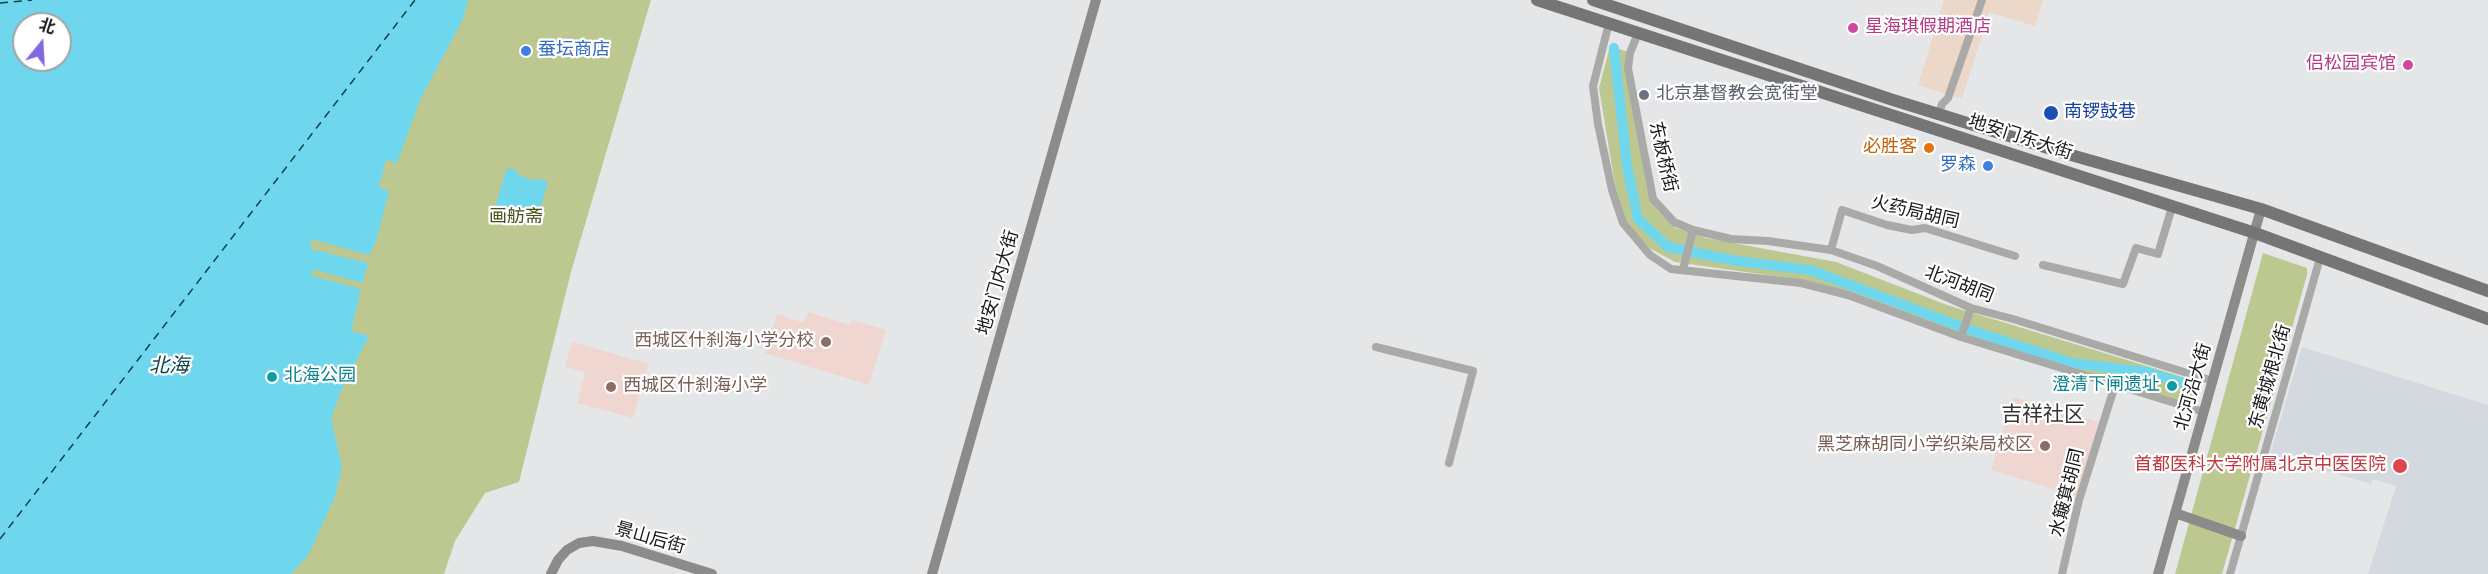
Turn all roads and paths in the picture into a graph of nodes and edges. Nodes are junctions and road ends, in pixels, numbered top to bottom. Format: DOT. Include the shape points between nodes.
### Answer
graph roads {
  1 [pos="1096,0"];
  2 [pos="1537,0"];
  3 [pos="1593,0"];
  4 [pos="1982,0"];
  5 [pos="1609,23"];
  6 [pos="1638,33"];
  7 [pos="1939,113"];
  8 [pos="2172,207"];
  9 [pos="2261,209"];
  10 [pos="1693,230"];
  11 [pos="2254,233"];
  12 [pos="1831,250"];
  13 [pos="2015,256"];
  14 [pos="2320,258"];
  15 [pos="2043,265"];
  16 [pos="1683,270"];
  17 [pos="2488,291"];
  18 [pos="1971,308"];
  19 [pos="2488,319"];
  20 [pos="1961,337"];
  21 [pos="1376,347"];
  22 [pos="2213,381"];
  23 [pos="2115,385"];
  24 [pos="2204,412"];
  25 [pos="1449,463"];
  26 [pos="2175,513"];
  27 [pos="2241,536"];
  28 [pos="551,574"];
  29 [pos="712,574"];
  30 [pos="932,574"];
  31 [pos="2062,574"];
  32 [pos="2158,574"];
  33 [pos="2230,574"];
  1 -- 30 [label="main road, 地安门内大街"];
  2 -- 5 [label="main road, 地安门东大街"];
  3 -- 7 [label="main road, 地安门东大街"];
  4 -- 7 [label="street" via="1948,98"];
  5 -- 6 [label="main road, 地安门东大街"];
  5 -- 16 [label="street" via="1593,86 1612,190 1623,223 1650,255 1671,269"];
  6 -- 8 [label="main road, 地安门东大街"];
  6 -- 10 [label="street, 东板桥街" via="1628,68 1653,200 1674,222"];
  7 -- 9 [label="main road, 地安门东大街"];
  8 -- 11 [label="main road, 地安门东大街"];
  8 -- 15 [label="street" via="2158,254 2136,248 2123,284"];
  9 -- 11 [label="main road, 北河沿大街"];
  9 -- 17 [label="main road, 地安门东大街"];
  10 -- 12 [label="street, 北河胡同" via="1731,239"];
  10 -- 16 [label="street"];
  11 -- 14 [label="main road, 地安门东大街"];
  11 -- 22 [label="main road, 北河沿大街"];
  12 -- 13 [label="street, 火药局胡同" via="1842,210 1887,225 1912,230 1925,228"];
  12 -- 18 [label="street, 北河胡同"];
  14 -- 19 [label="main road, 地安门东大街"];
  14 -- 27 [label="street, 东黄城根北街"];
  16 -- 20 [label="street" via="1810,285"];
  18 -- 20 [label="street"];
  18 -- 22 [label="street, 北河胡同"];
  20 -- 23 [label="street"];
  21 -- 25 [label="street" via="1473,371"];
  22 -- 24 [label="main road, 北河沿大街"];
  23 -- 24 [label="street"];
  23 -- 31 [label="street, 水簸箕胡同" via="2079,500"];
  24 -- 26 [label="main road, 北河沿大街"];
  26 -- 27 [label="main road"];
  26 -- 32 [label="main road, 北河沿大街"];
  27 -- 33 [label="street, 东黄城根北街"];
  28 -- 29 [label="main road, 景山后街" via="567,550 593,541"];
}
